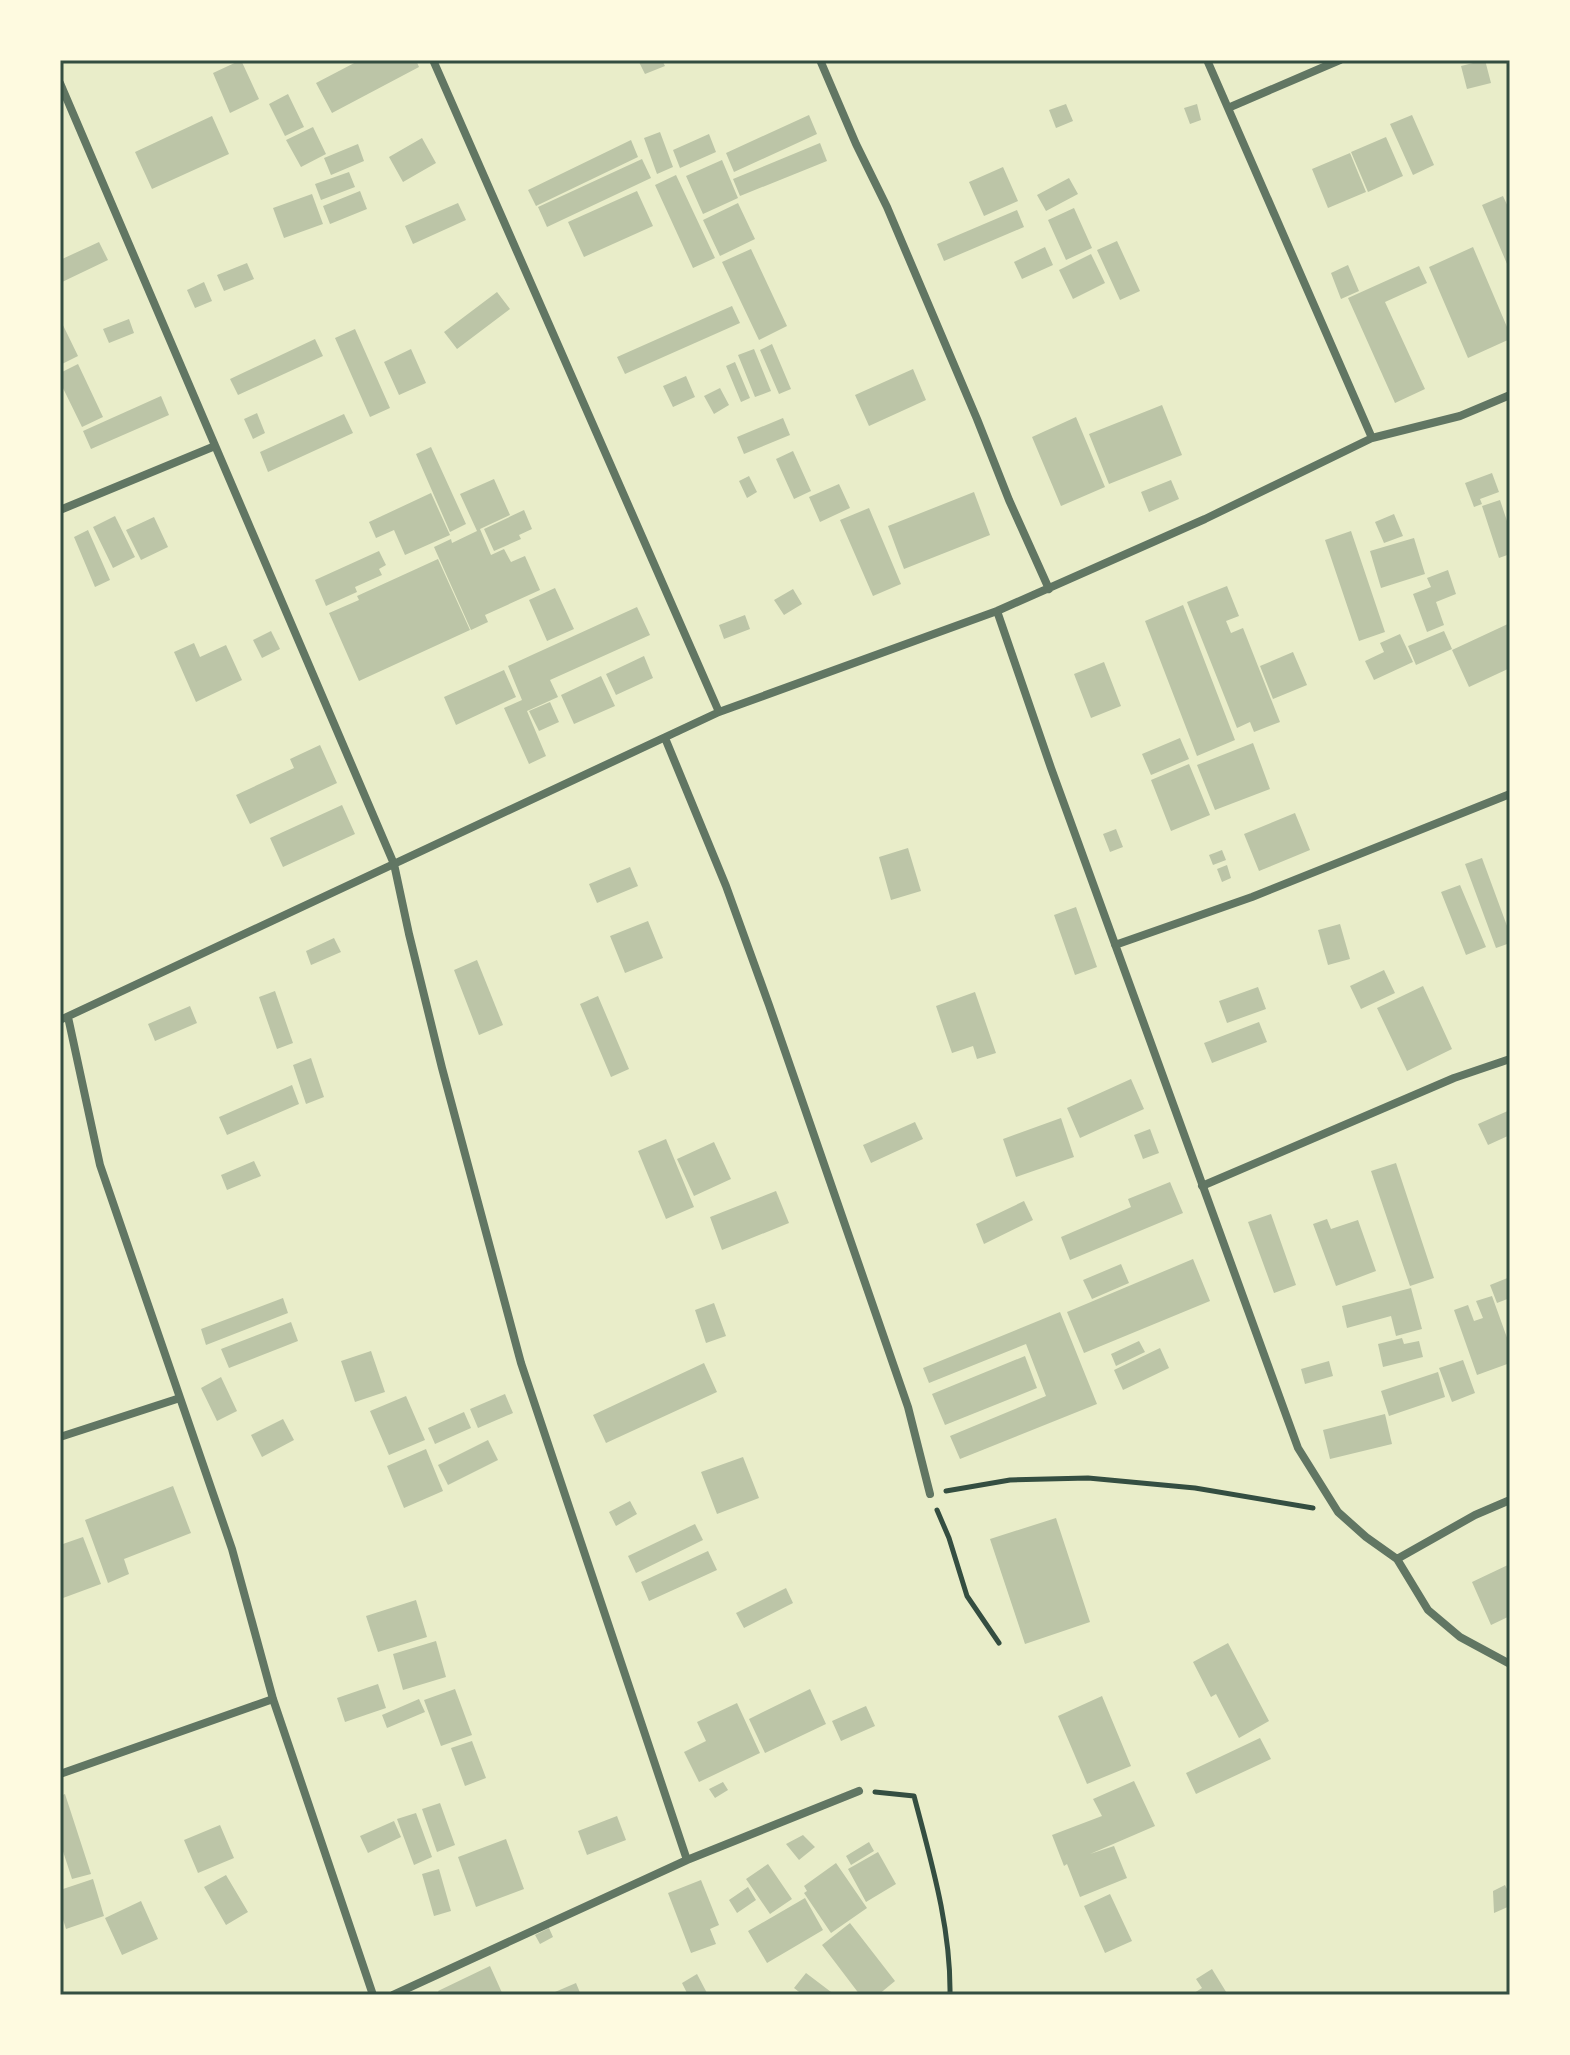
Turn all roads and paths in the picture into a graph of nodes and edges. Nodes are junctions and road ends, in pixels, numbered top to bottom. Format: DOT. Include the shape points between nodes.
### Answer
graph roads {
  1 [pos="433,60"];
  2 [pos="820,60"];
  3 [pos="1207,60"];
  4 [pos="1340,60"];
  5 [pos="60,83"];
  6 [pos="1228,108"];
  7 [pos="1510,395"];
  8 [pos="1372,438"];
  9 [pos="215,446"];
  10 [pos="60,510"];
  11 [pos="1049,589"];
  12 [pos="997,611"];
  13 [pos="719,712"];
  14 [pos="665,738"];
  15 [pos="1510,794"];
  16 [pos="394,864"];
  17 [pos="1115,945"];
  18 [pos="64,1019"];
  19 [pos="1510,1059"];
  20 [pos="1202,1186"];
  21 [pos="180,1398"];
  22 [pos="60,1437"];
  23 [pos="930,1494"];
  24 [pos="1510,1500"];
  25 [pos="1338,1512"];
  26 [pos="1397,1559"];
  27 [pos="999,1643"];
  28 [pos="1510,1664"];
  29 [pos="273,1699"];
  30 [pos="60,1774"];
  31 [pos="859,1791"];
  32 [pos="687,1860"];
  33 [pos="373,1995"];
  34 [pos="393,1995"];
  35 [pos="950,1995"];
  1 -- 13 [label="street"];
  2 -- 11 [label="street"];
  3 -- 6 [label="street"];
  4 -- 6 [label="street"];
  5 -- 9 [label="street"];
  6 -- 8 [label="street"];
  7 -- 8 [label="street" via="1460,416"];
  8 -- 11 [label="street"];
  9 -- 10 [label="street"];
  9 -- 16 [label="street"];
  11 -- 12 [label="street"];
  12 -- 13 [label="street"];
  12 -- 17 [label="street"];
  13 -- 14 [label="street"];
  14 -- 16 [label="street"];
  14 -- 23 [label="street" via="769,1005 908,1407"];
  15 -- 17 [label="street" via="1252,897"];
  16 -- 18 [label="street"];
  16 -- 32 [label="street" via="521,1363"];
  17 -- 20 [label="street"];
  18 -- 21 [label="street" via="100,1165"];
  19 -- 20 [label="street"];
  20 -- 25 [label="street" via="1298,1448"];
  21 -- 22 [label="street"];
  21 -- 29 [label="street" via="232,1549"];
  23 -- 25 [label="path" via="1010,1480 1088,1478 1195,1488"];
  23 -- 27 [label="path" via="967,1596"];
  24 -- 26 [label="street"];
  25 -- 26 [label="street"];
  26 -- 28 [label="street" via="1428,1610 1460,1637"];
  29 -- 30 [label="street"];
  29 -- 33 [label="street"];
  31 -- 32 [label="street"];
  31 -- 35 [label="path" via="914,1796 941,1900"];
  32 -- 34 [label="street"];
}
